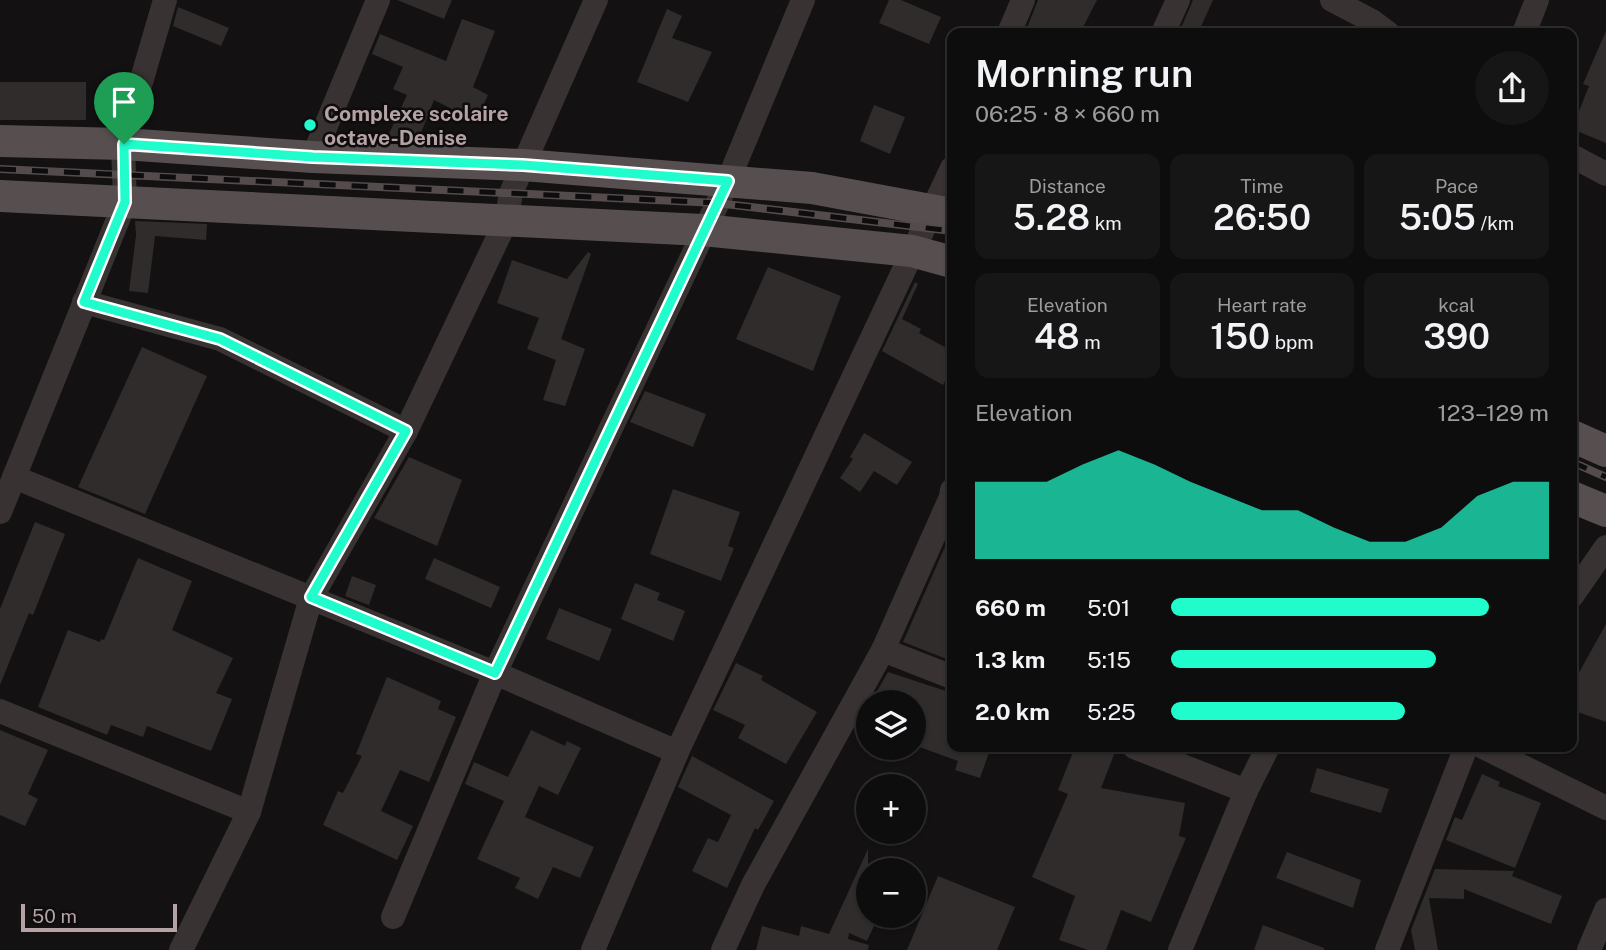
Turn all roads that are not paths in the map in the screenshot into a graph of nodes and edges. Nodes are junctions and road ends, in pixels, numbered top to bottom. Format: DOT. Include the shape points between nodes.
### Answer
graph roads {
  1 [pos="165,0"];
  2 [pos="378,0"];
  3 [pos="596,0"];
  4 [pos="803,0"];
  5 [pos="1023,0"];
  6 [pos="1178,0"];
  7 [pos="1332,0"];
  8 [pos="1537,0"];
  9 [pos="1011,28"];
  10 [pos="1165,28"];
  11 [pos="1374,28"];
  12 [pos="1526,28"];
  13 [pos="0,141"];
  14 [pos="124,144"];
  15 [pos="313,157"];
  16 [pos="1577,159"];
  17 [pos="523,165"];
  18 [pos="1606,174"];
  19 [pos="728,181"];
  20 [pos="947,192"];
  21 [pos="0,196"];
  22 [pos="125,202"];
  23 [pos="943,212"];
  24 [pos="506,221"];
  25 [pos="703,230"];
  26 [pos="912,251"];
  27 [pos="947,261"];
  28 [pos="84,302"];
  29 [pos="406,431"];
  30 [pos="1577,438"];
  31 [pos="1606,451"];
  32 [pos="14,477"];
  33 [pos="1577,499"];
  34 [pos="947,509"];
  35 [pos="1606,511"];
  36 [pos="0,512"];
  37 [pos="1606,547"];
  38 [pos="1577,589"];
  39 [pos="311,597"];
  40 [pos="883,650"];
  41 [pos="495,673"];
  42 [pos="947,675"];
  43 [pos="0,711"];
  44 [pos="677,752"];
  45 [pos="1146,752"];
  46 [pos="1266,752"];
  47 [pos="1464,752"];
  48 [pos="1493,752"];
  49 [pos="1246,791"];
  50 [pos="1606,808"];
  51 [pos="249,812"];
  52 [pos="1606,910"];
  53 [pos="393,917"];
  54 [pos="181,950"];
  55 [pos="593,950"];
  56 [pos="723,950"];
  57 [pos="1180,950"];
  58 [pos="1387,950"];
  59 [pos="1589,950"];
  1 -- 14 [label="street"];
  2 -- 15 [label="street"];
  3 -- 17 [label="street"];
  4 -- 19 [label="street"];
  5 -- 9 [label="street"];
  6 -- 10 [label="street"];
  7 -- 11 [label="street"];
  8 -- 12 [label="street"];
  13 -- 14 [label="main road"];
  14 -- 15 [label="main road"];
  14 -- 22 [label="street"];
  15 -- 17 [label="main road"];
  16 -- 18 [label="street"];
  17 -- 19 [label="main road"];
  17 -- 24 [label="street"];
  19 -- 23 [label="main road" via="812,188"];
  19 -- 25 [label="street"];
  20 -- 23 [label="street"];
  21 -- 22 [label="main road"];
  22 -- 24 [label="main road"];
  22 -- 28 [label="street"];
  23 -- 26 [label="street"];
  24 -- 25 [label="main road"];
  24 -- 29 [label="street"];
  25 -- 26 [label="main road"];
  25 -- 41 [label="street"];
  26 -- 27 [label="main road"];
  26 -- 44 [label="street"];
  28 -- 29 [label="street" via="220,339"];
  28 -- 32 [label="street"];
  29 -- 39 [label="street"];
  30 -- 31 [label="main road"];
  32 -- 36 [label="street"];
  32 -- 39 [label="street"];
  33 -- 35 [label="main road"];
  34 -- 40 [label="street"];
  37 -- 38 [label="street"];
  39 -- 41 [label="street"];
  39 -- 51 [label="street"];
  40 -- 42 [label="street"];
  40 -- 56 [label="street" via="752,885"];
  41 -- 44 [label="street"];
  41 -- 53 [label="street"];
  43 -- 51 [label="street"];
  44 -- 55 [label="street"];
  45 -- 49 [label="street"];
  46 -- 49 [label="street"];
  47 -- 58 [label="street"];
  48 -- 50 [label="street"];
  49 -- 57 [label="street"];
  51 -- 54 [label="street"];
  52 -- 59 [label="street"];
}
